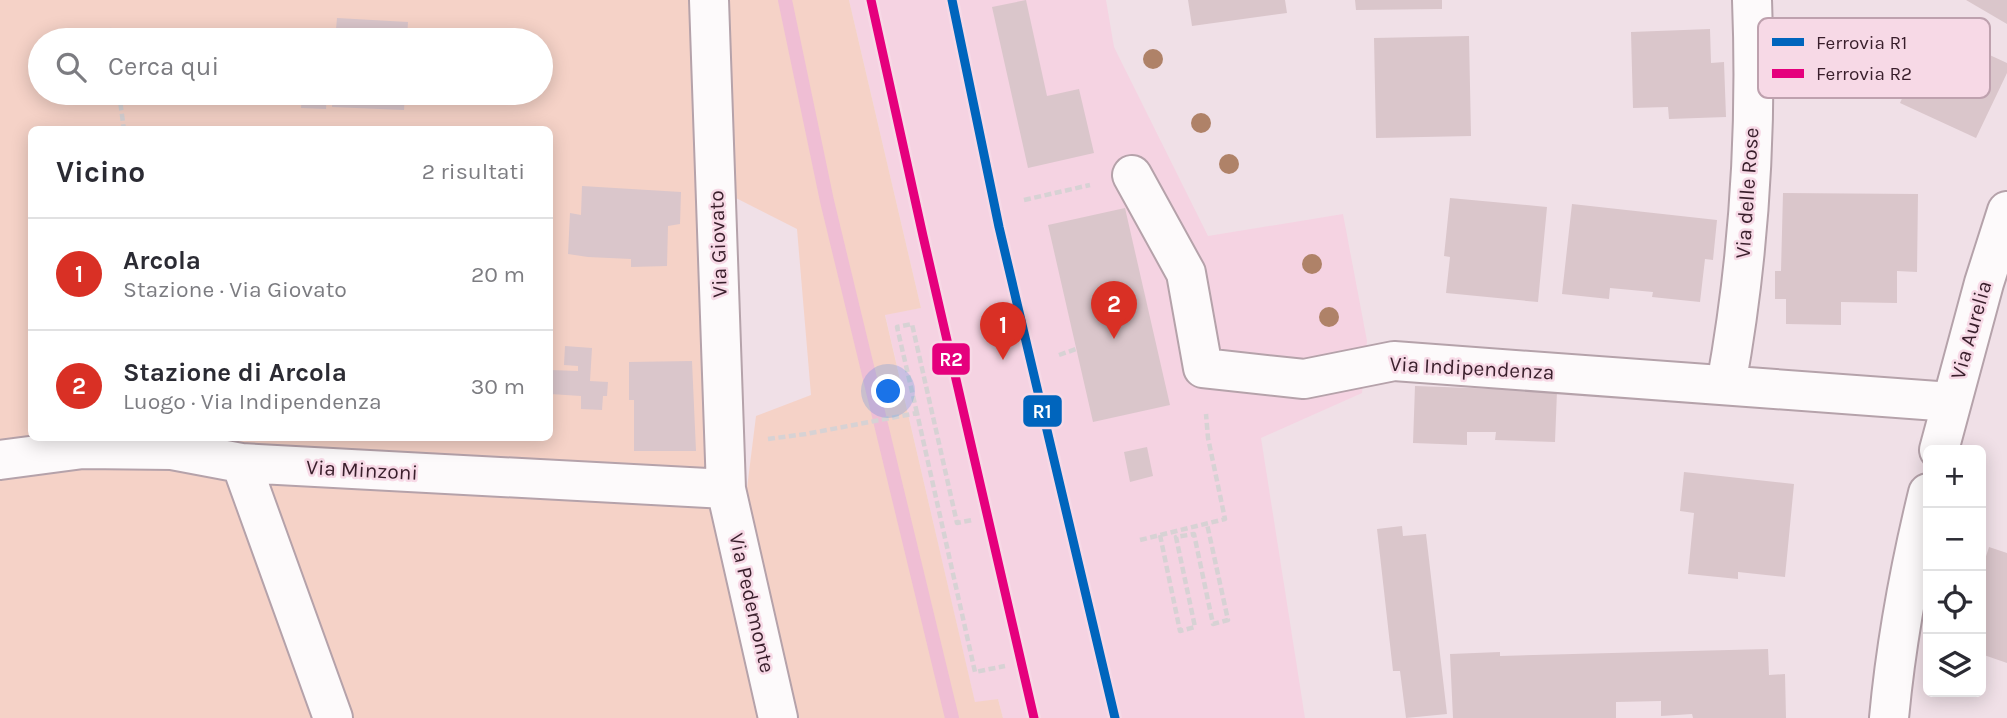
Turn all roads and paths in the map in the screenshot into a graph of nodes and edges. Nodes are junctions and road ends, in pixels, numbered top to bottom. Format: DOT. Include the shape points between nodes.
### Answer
graph roads {
  1 [pos="709,0"];
  2 [pos="1752,0"];
  3 [pos="121,105"];
  4 [pos="123,126"];
  5 [pos="1132,175"];
  6 [pos="1024,200"];
  7 [pos="2007,211"];
  8 [pos="1076,349"];
  9 [pos="1059,355"];
  10 [pos="1203,368"];
  11 [pos="1726,385"];
  12 [pos="1951,402"];
  13 [pos="917,412"];
  14 [pos="724,415"];
  15 [pos="1940,445"];
  16 [pos="0,460"];
  17 [pos="241,463"];
  18 [pos="726,489"];
  19 [pos="1925,508"];
  20 [pos="972,520"];
  21 [pos="1207,524"];
  22 [pos="1160,535"];
  23 [pos="1140,540"];
  24 [pos="1005,666"];
  25 [pos="333,718"];
  26 [pos="778,718"];
  27 [pos="1889,718"];
  1 -- 14 [label="street, Via Giovato"];
  2 -- 11 [label="street, Via delle Rose" via="1749,190 1737,322"];
  3 -- 4 [label="path"];
  5 -- 6 [label="path"];
  5 -- 10 [label="street" via="1186,274"];
  7 -- 12 [label="street, Via Aurelia"];
  8 -- 9 [label="path"];
  10 -- 11 [label="street, Via Indipendenza" via="1304,379 1394,361"];
  10 -- 21 [label="path" via="1208,438 1225,519"];
  11 -- 12 [label="street, Via Indipendenza"];
  12 -- 15 [label="street, Via Aurelia"];
  13 -- 14 [label="path" via="769,440"];
  13 -- 20 [label="path" via="897,327 912,324 957,523"];
  13 -- 24 [label="path" via="975,672"];
  14 -- 18 [label="street, Via Giovato"];
  16 -- 17 [label="street, Via Minzoni" via="83,449 172,450"];
  17 -- 18 [label="street, Via Minzoni"];
  17 -- 25 [label="street"];
  18 -- 26 [label="street, Via Pedemonte"];
  19 -- 27 [label="street" via="1894,666"];
  21 -- 22 [label="path"];
  21 -- 22 [label="path" via="1228,620 1213,624 1194,534 1176,537 1195,628 1180,631"];
  22 -- 23 [label="path"];
}
